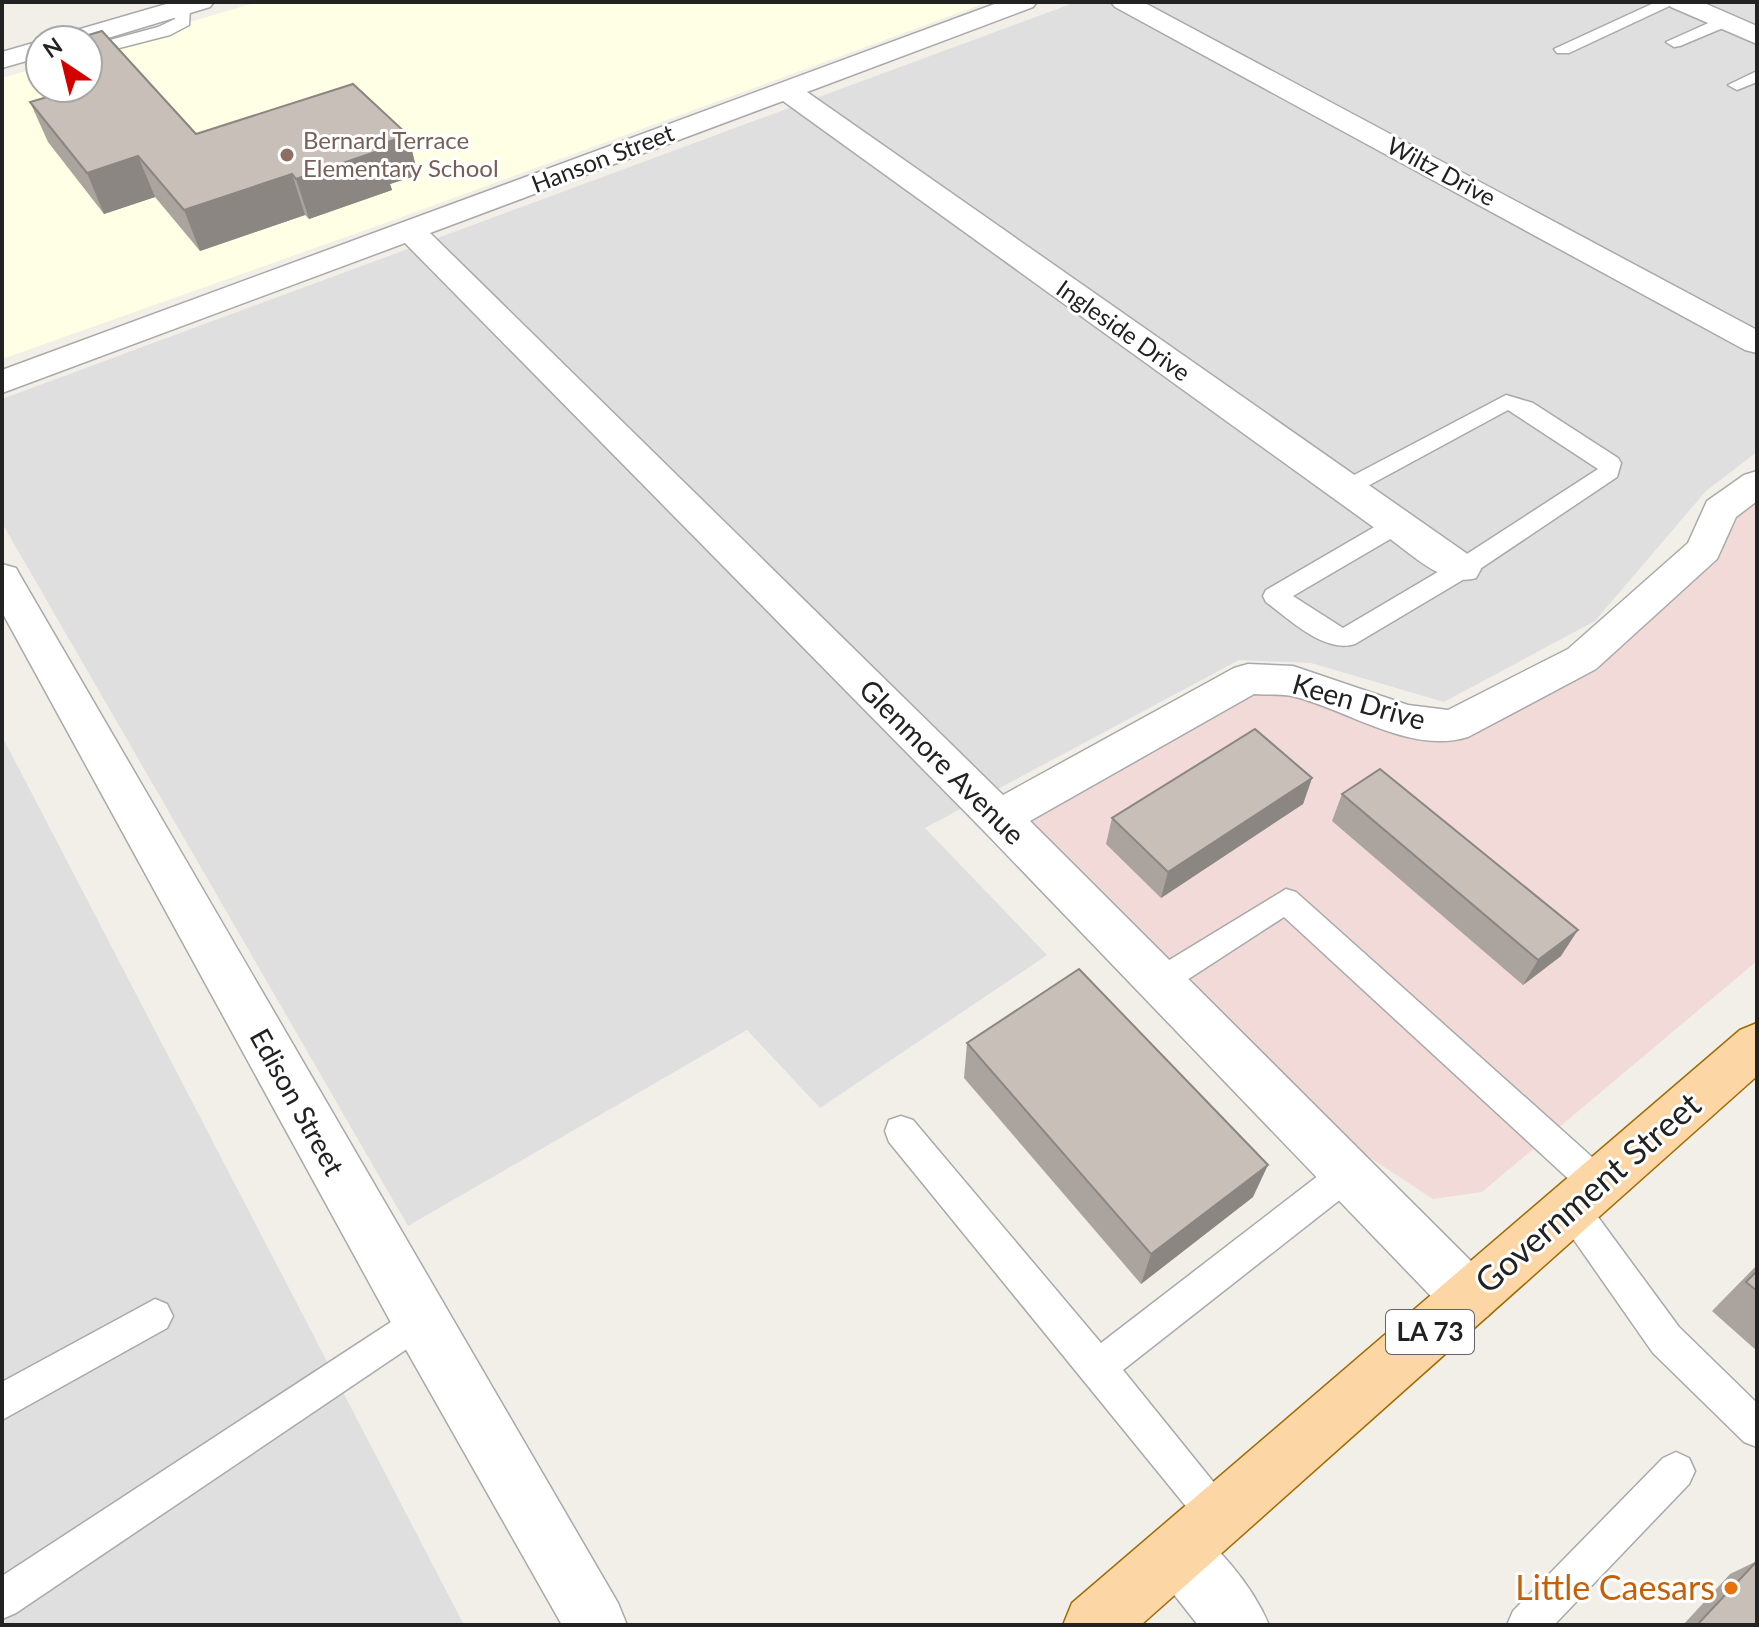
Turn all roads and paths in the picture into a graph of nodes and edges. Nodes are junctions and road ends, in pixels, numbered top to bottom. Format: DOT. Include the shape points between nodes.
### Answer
graph roads {
  1 [pos="1024,2"];
  2 [pos="1124,2"];
  3 [pos="1670,2"];
  4 [pos="186,4"];
  5 [pos="1706,9"];
  6 [pos="104,30"];
  7 [pos="1757,36"];
  8 [pos="1674,42"];
  9 [pos="104,47"];
  10 [pos="1563,49"];
  11 [pos="24,54"];
  12 [pos="2,60"];
  13 [pos="1757,76"];
  14 [pos="1737,85"];
  15 [pos="786,90"];
  16 [pos="410,231"];
  17 [pos="1757,343"];
  18 [pos="2,382"];
  19 [pos="1757,483"];
  20 [pos="1345,489"];
  21 [pos="1396,525"];
  22 [pos="1462,569"];
  23 [pos="2,577"];
  24 [pos="999,818"];
  25 [pos="1159,982"];
  26 [pos="1757,1045"];
  27 [pos="901,1131"];
  28 [pos="1348,1173"];
  29 [pos="1586,1197"];
  30 [pos="1469,1297"];
  31 [pos="155,1316"];
  32 [pos="420,1320"];
  33 [pos="1098,1367"];
  34 [pos="2,1402"];
  35 [pos="1757,1429"];
  36 [pos="1676,1471"];
  37 [pos="1198,1535"];
  38 [pos="2,1599"];
  39 [pos="596,1625"];
  40 [pos="1094,1625"];
  41 [pos="1238,1625"];
  42 [pos="1527,1625"];
  1 -- 15 [label="street, Hanson Street"];
  2 -- 17 [label="street, Wiltz Drive"];
  3 -- 10 [label="lane"];
  4 -- 6 [label="street"];
  4 -- 9 [label="lane" via="183,21 164,31"];
  5 -- 7 [label="street"];
  5 -- 8 [label="lane"];
  11 -- 12 [label="street"];
  13 -- 14 [label="lane"];
  15 -- 16 [label="street, Hanson Street"];
  15 -- 20 [label="street, Ingleside Drive"];
  16 -- 18 [label="street, Hanson Street"];
  16 -- 24 [label="street, Glenmore Avenue"];
  19 -- 24 [label="street, Keen Drive" via="1720,510 1704,550 1582,659 1453,726 1406,720 1293,681 1248,679"];
  20 -- 21 [label="street, Ingleside Drive"];
  20 -- 22 [label="lane" via="1506,402 1525,408 1610,463 1609,472"];
  21 -- 22 [label="street, Ingleside Drive"];
  21 -- 22 [label="lane" via="1275,596 1325,631 1346,638"];
  23 -- 32 [label="street, Edison Street"];
  24 -- 25 [label="street, Glenmore Avenue"];
  25 -- 28 [label="street, Glenmore Avenue"];
  25 -- 29 [label="lane" via="1286,901"];
  26 -- 29 [label="main road, Government Street / LA 73"];
  27 -- 33 [label="lane"];
  28 -- 30 [label="street, Glenmore Avenue"];
  28 -- 33 [label="lane"];
  29 -- 30 [label="main road, Government Street / LA 73"];
  29 -- 35 [label="lane" via="1666,1340"];
  30 -- 37 [label="main road, Government Street / LA 73"];
  31 -- 34 [label="lane"];
  32 -- 38 [label="lane"];
  32 -- 39 [label="street, Edison Street"];
  33 -- 37 [label="lane"];
  36 -- 42 [label="lane"];
  37 -- 40 [label="main road, Government Street / LA 73"];
  37 -- 41 [label="street"];
}
